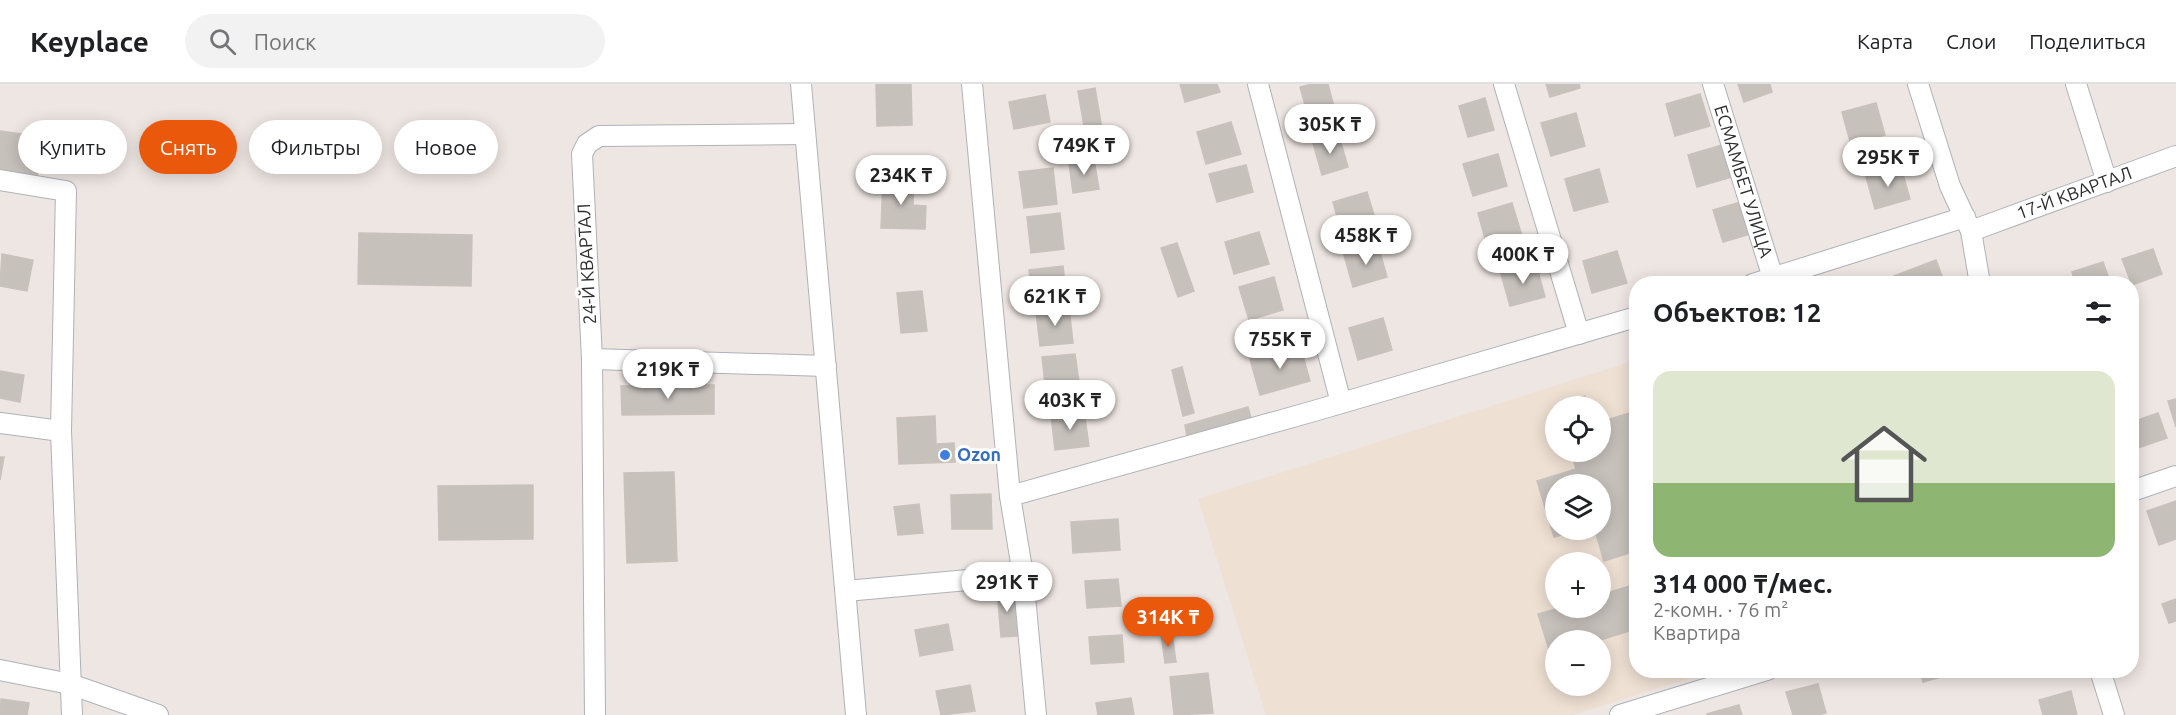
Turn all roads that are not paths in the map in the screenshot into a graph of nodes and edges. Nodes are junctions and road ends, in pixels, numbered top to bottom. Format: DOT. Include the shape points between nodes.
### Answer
graph roads {
  1 [pos="801,84"];
  2 [pos="972,84"];
  3 [pos="1258,84"];
  4 [pos="1504,84"];
  5 [pos="1713,84"];
  6 [pos="1918,84"];
  7 [pos="2076,84"];
  8 [pos="805,134"];
  9 [pos="2176,156"];
  10 [pos="0,180"];
  11 [pos="2107,182"];
  12 [pos="1968,224"];
  13 [pos="1772,276"];
  14 [pos="1780,276"];
  15 [pos="1978,276"];
  16 [pos="1629,319"];
  17 [pos="1579,334"];
  18 [pos="592,360"];
  19 [pos="826,366"];
  20 [pos="1341,403"];
  21 [pos="0,423"];
  22 [pos="61,431"];
  23 [pos="2176,476"];
  24 [pos="2139,489"];
  25 [pos="1010,496"];
  26 [pos="1023,575"];
  27 [pos="846,591"];
  28 [pos="0,670"];
  29 [pos="1741,678"];
  30 [pos="2102,678"];
  31 [pos="70,684"];
  32 [pos="72,715"];
  33 [pos="158,715"];
  34 [pos="595,715"];
  35 [pos="856,715"];
  36 [pos="1036,715"];
  37 [pos="1620,715"];
  38 [pos="2114,715"];
  1 -- 8 [label="street"];
  2 -- 25 [label="street"];
  3 -- 20 [label="street"];
  4 -- 17 [label="street"];
  5 -- 13 [label="street, ЕСМАМБЕТ УЛИЦА"];
  6 -- 12 [label="street" via="1950,186"];
  7 -- 11 [label="street"];
  8 -- 18 [label="street, 24-Й КВАРТАЛ" via="599,136 587,144 582,154"];
  8 -- 19 [label="street"];
  9 -- 11 [label="street, 17-Й КВАРТАЛ"];
  10 -- 22 [label="street" via="66,191"];
  11 -- 12 [label="street, 17-Й КВАРТАЛ"];
  12 -- 14 [label="street, 17-Й КВАРТАЛ"];
  12 -- 15 [label="street"];
  16 -- 17 [label="street"];
  17 -- 20 [label="street"];
  18 -- 19 [label="street"];
  18 -- 34 [label="street, 24-Й КВАРТАЛ"];
  19 -- 27 [label="street"];
  20 -- 25 [label="street"];
  21 -- 22 [label="street"];
  22 -- 31 [label="street"];
  23 -- 24 [label="street"];
  25 -- 26 [label="street"];
  26 -- 27 [label="street"];
  26 -- 36 [label="street"];
  27 -- 35 [label="street"];
  28 -- 31 [label="street"];
  29 -- 37 [label="street"];
  30 -- 38 [label="street"];
  31 -- 32 [label="street"];
  31 -- 33 [label="street"];
}
